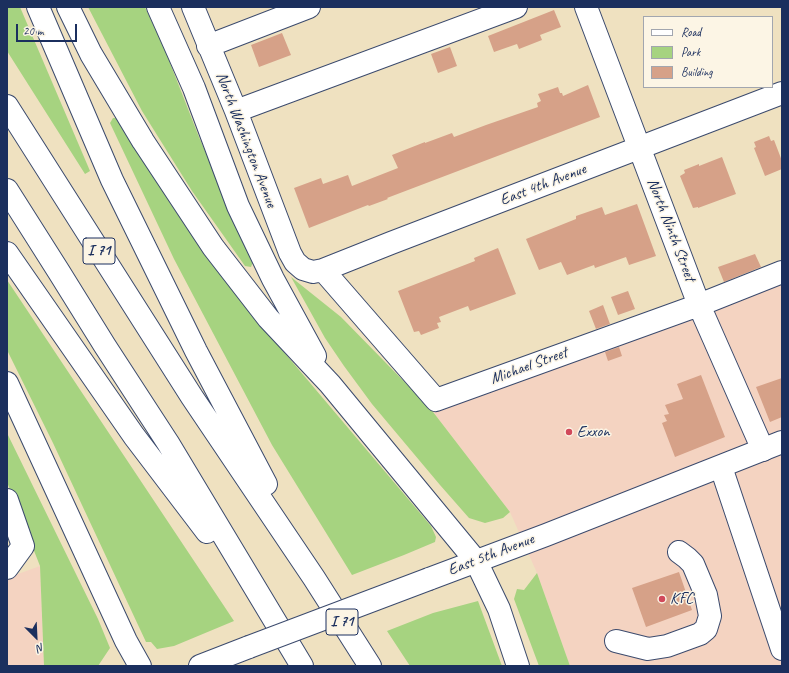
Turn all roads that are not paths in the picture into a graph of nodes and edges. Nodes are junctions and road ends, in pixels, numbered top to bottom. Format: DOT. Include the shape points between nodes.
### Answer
graph roads {
  1 [pos="38,7"];
  2 [pos="68,7"];
  3 [pos="158,7"];
  4 [pos="193,7"];
  5 [pos="309,7"];
  6 [pos="516,7"];
  7 [pos="586,7"];
  8 [pos="208,46"];
  9 [pos="782,93"];
  10 [pos="7,106"];
  11 [pos="236,112"];
  12 [pos="640,148"];
  13 [pos="7,190"];
  14 [pos="7,253"];
  15 [pos="313,270"];
  16 [pos="782,272"];
  17 [pos="699,305"];
  18 [pos="7,383"];
  19 [pos="330,384"];
  20 [pos="773,446"];
  21 [pos="721,467"];
  22 [pos="7,500"];
  23 [pos="679,552"];
  24 [pos="476,561"];
  25 [pos="7,568"];
  26 [pos="314,578"];
  27 [pos="272,618"];
  28 [pos="616,641"];
  29 [pos="782,649"];
  30 [pos="140,666"];
  31 [pos="200,666"];
  32 [pos="302,666"];
  33 [pos="370,666"];
  34 [pos="518,666"];
  1 -- 26 [label="main road" via="112,180 196,351"];
  2 -- 19 [label="main road" via="91,54 143,141 213,247 268,318"];
  3 -- 19 [label="main road" via="194,88 238,206 273,279"];
  4 -- 8 [label="main road, North Washington Avenue"];
  5 -- 8 [label="main road"];
  6 -- 11 [label="main road"];
  7 -- 12 [label="main road, North Ninth Street"];
  8 -- 11 [label="main road, North Washington Avenue"];
  9 -- 12 [label="main road, East 4th Avenue"];
  10 -- 26 [label="main road, I 71" via="192,396"];
  11 -- 15 [label="main road, North Washington Avenue" via="290,253 295,262"];
  12 -- 15 [label="main road, East 4th Avenue"];
  12 -- 17 [label="main road, North Ninth Street"];
  13 -- 27 [label="main road" via="168,443"];
  14 -- 27 [label="main road" via="134,436"];
  15 -- 17 [label="main road, Michael Street" via="436,400"];
  16 -- 17 [label="main road, Michael Street"];
  17 -- 20 [label="main road, North Ninth Street"];
  18 -- 30 [label="main road"];
  19 -- 24 [label="main road"];
  20 -- 21 [label="main road, East 5th Avenue"];
  21 -- 24 [label="main road, East 5th Avenue"];
  21 -- 29 [label="main road"];
  22 -- 25 [label="main road" via="23,546"];
  23 -- 28 [label="main road" via="693,564 706,595 710,616 706,629 674,644 648,649"];
  24 -- 31 [label="main road, East 5th Avenue, bridge"];
  24 -- 34 [label="main road" via="499,609"];
  26 -- 33 [label="main road, I 71"];
  27 -- 32 [label="main road"];
}
